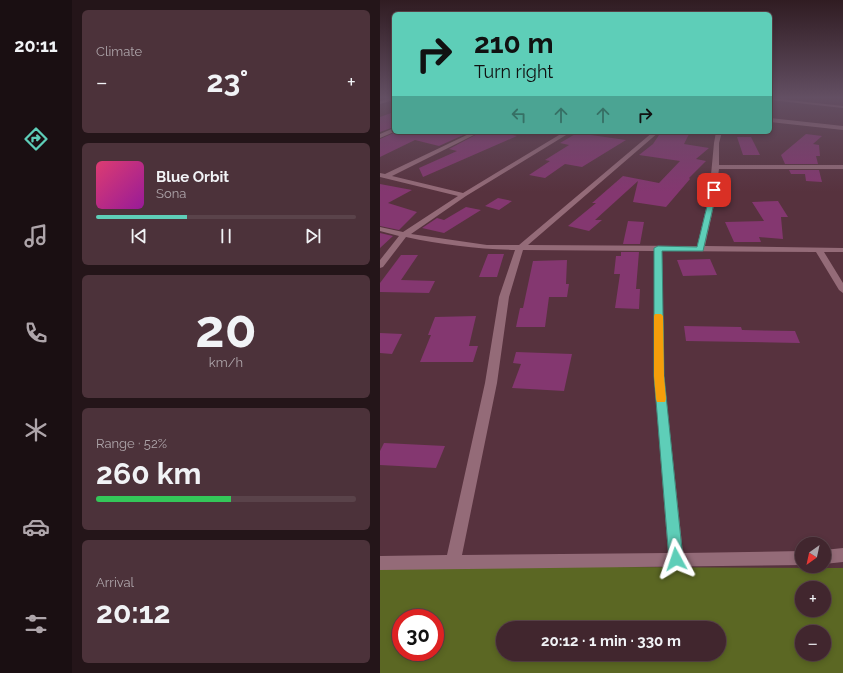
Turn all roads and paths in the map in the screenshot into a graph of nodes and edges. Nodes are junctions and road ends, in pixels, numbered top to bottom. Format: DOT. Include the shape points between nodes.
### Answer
graph roads {
  1 [pos="392,131"];
  2 [pos="473,134"];
  3 [pos="565,134"];
  4 [pos="654,134"];
  5 [pos="718,134"];
  6 [pos="380,136"];
  7 [pos="715,167"];
  8 [pos="843,167"];
  9 [pos="383,176"];
  10 [pos="464,195"];
  11 [pos="380,229"];
  12 [pos="404,234"];
  13 [pos="520,248"];
  14 [pos="658,248"];
  15 [pos="700,249"];
  16 [pos="819,250"];
  17 [pos="843,250"];
  18 [pos="380,265"];
  19 [pos="843,290"];
  20 [pos="843,555"];
  21 [pos="831,556"];
  22 [pos="795,558"];
  23 [pos="676,559"];
  24 [pos="380,562"];
  25 [pos="453,562"];
  1 -- 6 [label="street"];
  2 -- 9 [label="street"];
  3 -- 10 [label="street"];
  4 -- 13 [label="street"];
  5 -- 7 [label="street"];
  7 -- 8 [label="street"];
  7 -- 15 [label="street" via="712,203"];
  9 -- 10 [label="street"];
  10 -- 12 [label="street"];
  11 -- 12 [label="street"];
  12 -- 13 [label="street" via="487,247"];
  12 -- 18 [label="street"];
  13 -- 14 [label="street"];
  13 -- 25 [label="street" via="504,297 491,383"];
  14 -- 15 [label="street"];
  14 -- 23 [label="street" via="659,376"];
  15 -- 16 [label="street"];
  16 -- 17 [label="street"];
  16 -- 19 [label="street"];
  20 -- 21 [label="street"];
  22 -- 23 [label="street"];
  23 -- 25 [label="street"];
  24 -- 25 [label="street"];
}
